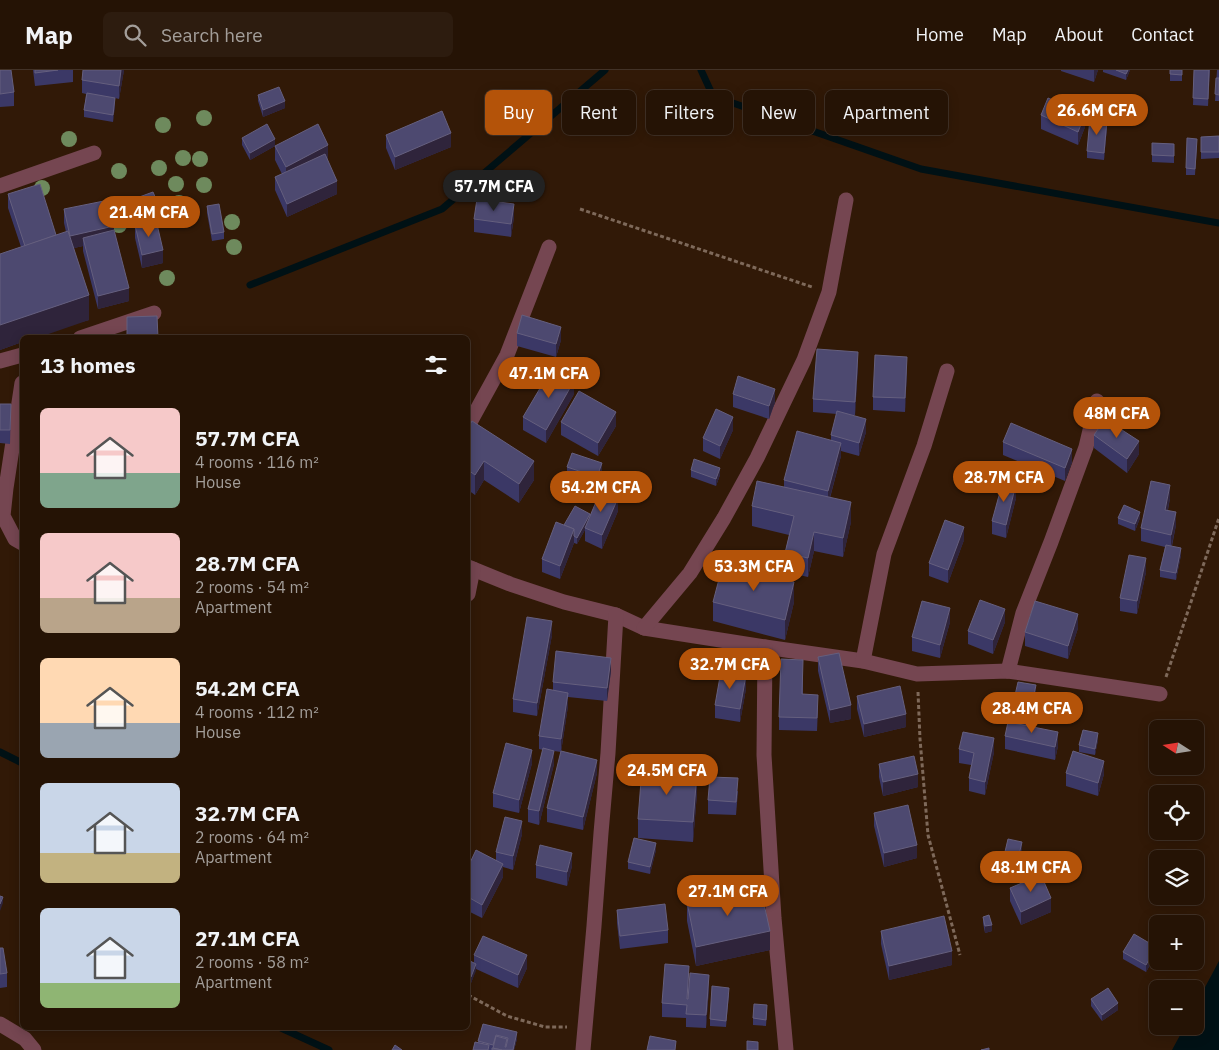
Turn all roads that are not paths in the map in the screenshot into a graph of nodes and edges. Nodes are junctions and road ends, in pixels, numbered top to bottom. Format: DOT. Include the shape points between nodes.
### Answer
graph roads {
  1 [pos="94,153"];
  2 [pos="0,186"];
  3 [pos="846,200"];
  4 [pos="549,247"];
  5 [pos="154,313"];
  6 [pos="89,335"];
  7 [pos="20,356"];
  8 [pos="0,361"];
  9 [pos="946,371"];
  10 [pos="20,396"];
  11 [pos="1097,401"];
  12 [pos="470,422"];
  13 [pos="20,542"];
  14 [pos="470,568"];
  15 [pos="616,614"];
  16 [pos="644,628"];
  17 [pos="765,647"];
  18 [pos="863,661"];
  19 [pos="1008,670"];
  20 [pos="1160,694"];
  21 [pos="0,1024"];
  22 [pos="34,1050"];
  23 [pos="583,1050"];
  24 [pos="786,1050"];
  1 -- 2 [label="street"];
  3 -- 16 [label="street" via="829,292 804,360 724,518 690,573"];
  4 -- 12 [label="street" via="507,355"];
  5 -- 6 [label="street"];
  7 -- 8 [label="street"];
  9 -- 18 [label="street" via="924,446 884,554"];
  10 -- 13 [label="street" via="3,516 15,540"];
  11 -- 19 [label="street" via="1086,446 1023,613"];
  14 -- 15 [label="street" via="564,602"];
  15 -- 16 [label="street"];
  15 -- 23 [label="street" via="608,753"];
  16 -- 17 [label="street"];
  17 -- 18 [label="street"];
  17 -- 24 [label="street" via="764,755"];
  18 -- 19 [label="street" via="917,674"];
  19 -- 20 [label="street"];
  21 -- 22 [label="street" via="25,1039"];
}
